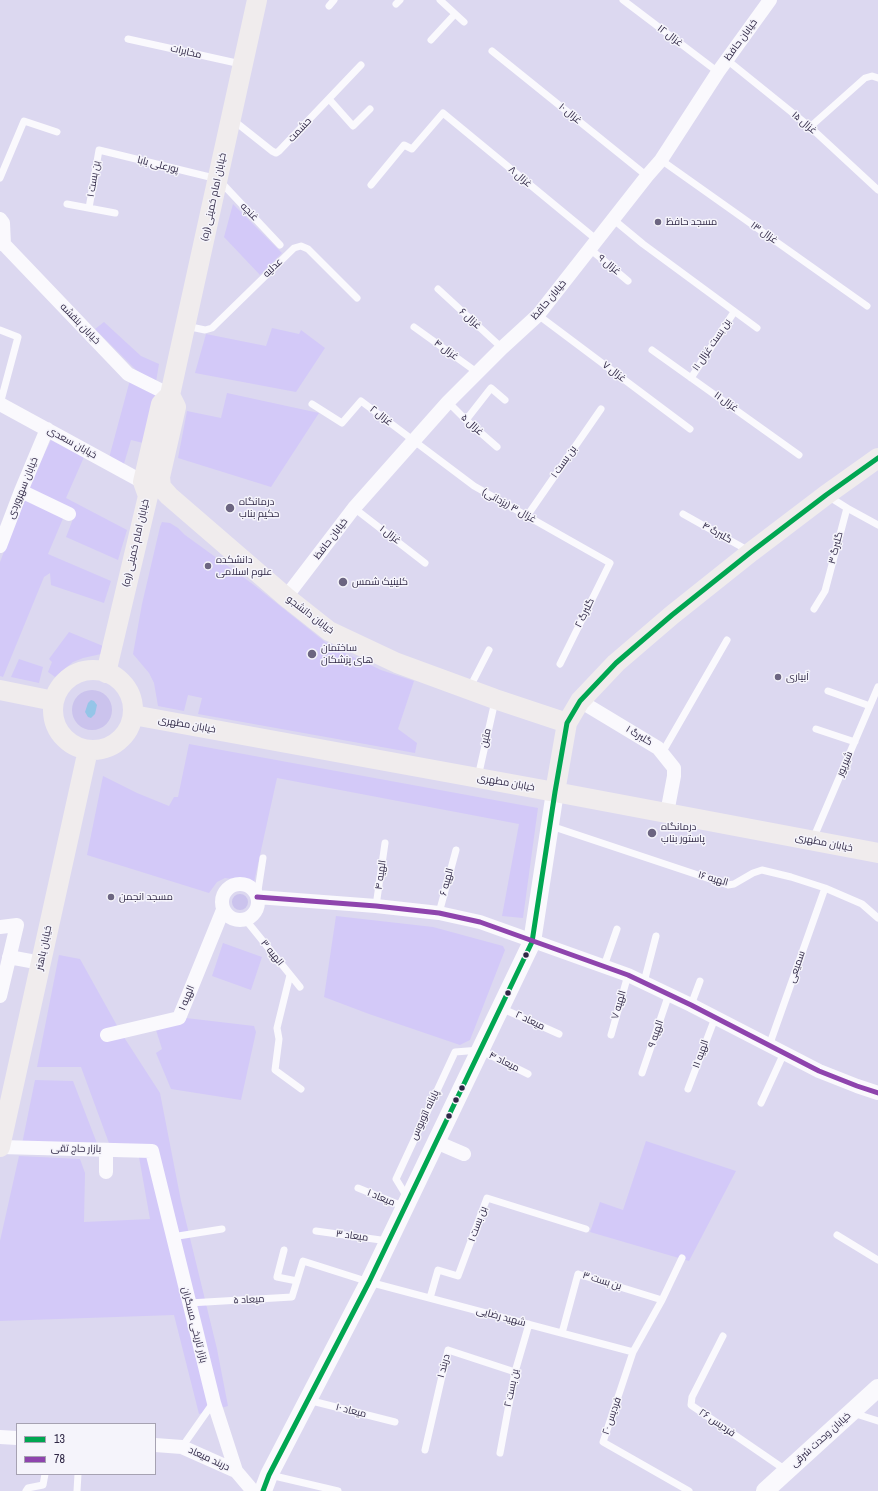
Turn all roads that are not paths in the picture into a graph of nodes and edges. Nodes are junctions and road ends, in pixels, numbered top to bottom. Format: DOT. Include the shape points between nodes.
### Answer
graph roads {
  1 [pos="258,0"];
  2 [pos="440,0"];
  3 [pos="623,0"];
  4 [pos="770,0"];
  5 [pos="455,14"];
  6 [pos="464,22"];
  7 [pos="128,39"];
  8 [pos="432,40"];
  9 [pos="492,52"];
  10 [pos="727,60"];
  11 [pos="243,65"];
  12 [pos="361,65"];
  13 [pos="718,72"];
  14 [pos="878,78"];
  15 [pos="329,99"];
  16 [pos="370,110"];
  17 [pos="231,119"];
  18 [pos="810,127"];
  19 [pos="57,132"];
  20 [pos="99,150"];
  21 [pos="662,160"];
  22 [pos="648,176"];
  23 [pos="0,178"];
  24 [pos="218,180"];
  25 [pos="371,186"];
  26 [pos="878,190"];
  27 [pos="67,204"];
  28 [pos="89,208"];
  29 [pos="115,213"];
  30 [pos="0,219"];
  31 [pos="614,220"];
  32 [pos="2,242"];
  33 [pos="280,245"];
  34 [pos="593,245"];
  35 [pos="628,281"];
  36 [pos="438,289"];
  37 [pos="357,298"];
  38 [pos="867,306"];
  39 [pos="734,312"];
  40 [pos="538,315"];
  41 [pos="186,326"];
  42 [pos="414,327"];
  43 [pos="757,328"];
  44 [pos="0,330"];
  45 [pos="502,348"];
  46 [pos="652,350"];
  47 [pos="478,373"];
  48 [pos="691,378"];
  49 [pos="170,395"];
  50 [pos="505,400"];
  51 [pos="448,402"];
  52 [pos="0,404"];
  53 [pos="312,404"];
  54 [pos="601,409"];
  55 [pos="466,420"];
  56 [pos="47,429"];
  57 [pos="690,429"];
  58 [pos="414,441"];
  59 [pos="497,448"];
  60 [pos="799,455"];
  61 [pos="878,458"];
  62 [pos="150,485"];
  63 [pos="21,491"];
  64 [pos="826,495"];
  65 [pos="354,508"];
  66 [pos="847,508"];
  67 [pos="69,514"];
  68 [pos="683,514"];
  69 [pos="527,516"];
  70 [pos="878,525"];
  71 [pos="0,546"];
  72 [pos="751,552"];
  73 [pos="425,562"];
  74 [pos="610,562"];
  75 [pos="286,597"];
  76 [pos="814,609"];
  77 [pos="727,640"];
  78 [pos="111,650"];
  79 [pos="489,650"];
  80 [pos="560,664"];
  81 [pos="106,673"];
  82 [pos="878,686"];
  83 [pos="469,689"];
  84 [pos="0,690"];
  85 [pos="828,691"];
  86 [pos="495,699"];
  87 [pos="54,701"];
  88 [pos="580,701"];
  89 [pos="870,706"];
  90 [pos="141,716"];
  91 [pos="567,723"];
  92 [pos="816,728"];
  93 [pos="855,742"];
  94 [pos="88,750"];
  95 [pos="662,753"];
  96 [pos="478,778"];
  97 [pos="555,792"];
  98 [pos="667,813"];
  99 [pos="557,828"];
  100 [pos="813,840"];
  101 [pos="385,843"];
  102 [pos="456,850"];
  103 [pos="878,853"];
  104 [pos="263,858"];
  105 [pos="824,888"];
  106 [pos="257,897"];
  107 [pos="376,906"];
  108 [pos="223,910"];
  109 [pos="439,913"];
  110 [pos="878,918"];
  111 [pos="245,919"];
  112 [pos="0,927"];
  113 [pos="617,929"];
  114 [pos="656,936"];
  115 [pos="532,942"];
  116 [pos="9,957"];
  117 [pos="41,963"];
  118 [pos="604,966"];
  119 [pos="290,975"];
  120 [pos="628,976"];
  121 [pos="700,981"];
  122 [pos="644,982"];
  123 [pos="300,987"];
  124 [pos="669,994"];
  125 [pos="0,996"];
  126 [pos="691,1005"];
  127 [pos="501,1007"];
  128 [pos="715,1018"];
  129 [pos="559,1034"];
  130 [pos="611,1034"];
  131 [pos="107,1035"];
  132 [pos="770,1046"];
  133 [pos="480,1050"];
  134 [pos="784,1053"];
  135 [pos="642,1073"];
  136 [pos="528,1074"];
  137 [pos="301,1089"];
  138 [pos="688,1089"];
  139 [pos="878,1093"];
  140 [pos="761,1103"];
  141 [pos="5,1105"];
  142 [pos="436,1142"];
  143 [pos="0,1147"];
  144 [pos="106,1150"];
  145 [pos="152,1151"];
  146 [pos="464,1154"];
  147 [pos="106,1172"];
  148 [pos="358,1188"];
  149 [pos="407,1204"];
  150 [pos="222,1229"];
  151 [pos="586,1229"];
  152 [pos="316,1231"];
  153 [pos="837,1235"];
  154 [pos="172,1237"];
  155 [pos="388,1241"];
  156 [pos="284,1250"];
  157 [pos="682,1258"];
  158 [pos="878,1260"];
  159 [pos="297,1281"];
  160 [pos="369,1282"];
  161 [pos="430,1298"];
  162 [pos="662,1300"];
  163 [pos="188,1303"];
  164 [pos="529,1324"];
  165 [pos="562,1333"];
  166 [pos="723,1336"];
  167 [pos="633,1352"];
  168 [pos="515,1372"];
  169 [pos="878,1388"];
  170 [pos="308,1400"];
  171 [pos="214,1403"];
  172 [pos="851,1412"];
  173 [pos="878,1421"];
  174 [pos="395,1422"];
  175 [pos="0,1437"];
  176 [pos="16,1438"];
  177 [pos="156,1445"];
  178 [pos="182,1447"];
  179 [pos="425,1450"];
  180 [pos="500,1454"];
  181 [pos="236,1471"];
  182 [pos="787,1471"];
  183 [pos="45,1475"];
  184 [pos="78,1475"];
  185 [pos="266,1483"];
  186 [pos="26,1491"];
  187 [pos="77,1491"];
  188 [pos="253,1491"];
  189 [pos="338,1491"];
  190 [pos="689,1491"];
  191 [pos="765,1491"];
  1 -- 11 [label="main road, خیابان امام خمینی (ره)"];
  2 -- 5 [label="lane"];
  3 -- 13 [label="lane, غزال ۱۲"];
  4 -- 10 [label="street, خیابان حافظ"];
  5 -- 6 [label="lane"];
  5 -- 8 [label="lane"];
  7 -- 11 [label="lane, مخابرات"];
  9 -- 22 [label="lane, غزال ۱۰"];
  10 -- 13 [label="street, خیابان حافظ"];
  10 -- 18 [label="lane, غزال ۱۵"];
  11 -- 17 [label="main road, خیابان امام خمینی (ره)"];
  12 -- 15 [label="lane, حشمت"];
  13 -- 21 [label="street, خیابان حافظ"];
  14 -- 18 [label="lane" via="865,78"];
  15 -- 16 [label="lane" via="353,126"];
  15 -- 17 [label="lane, حشمت" via="282,150 276,153"];
  17 -- 24 [label="main road, خیابان امام خمینی (ره)"];
  18 -- 26 [label="lane, غزال ۱۵"];
  19 -- 23 [label="lane" via="24,121"];
  20 -- 24 [label="lane, پورعلی بابا"];
  20 -- 28 [label="lane, بن بست ۱"];
  21 -- 22 [label="street, خیابان حافظ"];
  21 -- 38 [label="lane, غزال ۱۳"];
  22 -- 31 [label="street, خیابان حافظ"];
  24 -- 33 [label="lane, غنچه"];
  24 -- 41 [label="main road, خیابان امام خمینی (ره)"];
  25 -- 34 [label="lane, غزال ۸" via="404,145 412,149 443,113"];
  27 -- 28 [label="lane, بن بست ۱"];
  28 -- 29 [label="lane, بن بست ۱"];
  30 -- 32 [label="street" via="3,223"];
  31 -- 34 [label="street, خیابان حافظ"];
  31 -- 39 [label="lane"];
  32 -- 49 [label="street, خیابان بنفشه" via="128,374"];
  34 -- 35 [label="lane, غزال ۹"];
  34 -- 40 [label="street, خیابان حافظ"];
  36 -- 45 [label="lane, غزال ۶"];
  37 -- 41 [label="lane, عدلیه" via="308,249 301,246 294,248 212,328 205,330"];
  39 -- 43 [label="lane"];
  39 -- 48 [label="lane, بن بست غزال ۱۱"];
  40 -- 45 [label="street, خیابان حافظ"];
  40 -- 57 [label="lane, غزال ۷"];
  41 -- 49 [label="main road, خیابان امام خمینی (ره)"];
  42 -- 47 [label="lane, غزال ۴"];
  44 -- 52 [label="lane" via="18,337"];
  45 -- 47 [label="street, خیابان حافظ"];
  46 -- 48 [label="lane, غزال ۱۱"];
  47 -- 51 [label="street, خیابان حافظ"];
  48 -- 60 [label="lane, غزال ۱۱"];
  49 -- 62 [label="main road, خیابان امام خمینی (ره)" via="176,407"];
  50 -- 55 [label="lane" via="491,388"];
  51 -- 55 [label="lane, غزال ۵"];
  51 -- 58 [label="street, خیابان حافظ"];
  52 -- 56 [label="street, خیابان سعدی"];
  53 -- 58 [label="lane, غزال ۲" via="342,423 361,401"];
  54 -- 69 [label="lane, بن بست ۱"];
  55 -- 59 [label="lane, غزال ۵"];
  56 -- 62 [label="street, خیابان سعدی"];
  56 -- 63 [label="street, خیابان سهروردی"];
  58 -- 65 [label="street, خیابان حافظ"];
  58 -- 69 [label="lane, غزال ۳ (یزدانی)" via="474,486"];
  61 -- 64 [label="main road"];
  62 -- 75 [label="main road, خیابان دانشجو" via="151,493 169,496"];
  62 -- 78 [label="main road, خیابان امام خمینی (ره)"];
  63 -- 67 [label="street"];
  63 -- 71 [label="street, خیابان سهروردی"];
  64 -- 66 [label="lane"];
  64 -- 72 [label="main road"];
  65 -- 73 [label="lane, غزال ۱"];
  65 -- 75 [label="street, خیابان حافظ"];
  66 -- 70 [label="lane"];
  66 -- 76 [label="lane, گلبرگ ۳" via="825,591"];
  68 -- 72 [label="lane, گلبرگ ۴"];
  69 -- 74 [label="lane, غزال ۳ (یزدانی)"];
  72 -- 88 [label="main road" via="616,663"];
  74 -- 80 [label="lane, گلبرگ ۲"];
  75 -- 83 [label="main road, خیابان دانشجو" via="329,631 397,663"];
  77 -- 95 [label="lane"];
  78 -- 81 [label="main road, خیابان امام خمینی (ره)"];
  78 -- 90 [label="main road" via="118,665 134,681 140,694 144,709"];
  79 -- 83 [label="lane"];
  81 -- 87 [label="main road" via="88,671 73,676 61,686"];
  81 -- 90 [label="main road" via="119,680 126,688"];
  82 -- 89 [label="lane, شیرپور"];
  83 -- 86 [label="main road, خیابان دانشجو"];
  84 -- 87 [label="main road"];
  85 -- 89 [label="lane"];
  86 -- 91 [label="main road, خیابان دانشجو"];
  86 -- 96 [label="lane, متین"];
  87 -- 94 [label="main road" via="54,721 61,735 73,745"];
  88 -- 91 [label="main road"];
  88 -- 95 [label="street, گلبرگ ۱" via="658,748"];
  89 -- 93 [label="lane, شیرپور"];
  90 -- 94 [label="main road" via="118,742 101,750"];
  90 -- 96 [label="main road, خیابان مطهری"];
  91 -- 97 [label="main road"];
  92 -- 93 [label="lane"];
  93 -- 100 [label="lane, شیرپور"];
  94 -- 117 [label="main road, خیابان باهنر"];
  95 -- 98 [label="street, گلبرگ ۱" via="674,768"];
  96 -- 97 [label="main road, خیابان مطهری"];
  97 -- 98 [label="main road, خیابان مطهری"];
  97 -- 99 [label="street"];
  98 -- 100 [label="main road, خیابان مطهری"];
  99 -- 105 [label="lane, الهیه ۱۶" via="728,885 762,870"];
  99 -- 115 [label="street"];
  100 -- 103 [label="main road, خیابان مطهری"];
  101 -- 107 [label="lane, الهیه ۴"];
  102 -- 109 [label="lane, الهیه ۶"];
  104 -- 106 [label="lane"];
  105 -- 110 [label="lane, الهیه ۱۶" via="862,904"];
  105 -- 132 [label="lane, سمیعی"];
  106 -- 107 [label="street"];
  106 -- 108 [label="street" via="250,887 233,886 225,892"];
  106 -- 111 [label="street" via="257,908"];
  107 -- 109 [label="street"];
  108 -- 111 [label="street" via="235,919"];
  108 -- 131 [label="street, الهیه ۱" via="179,1018"];
  109 -- 115 [label="street" via="480,922"];
  111 -- 119 [label="lane, الهیه ۳"];
  112 -- 116 [label="street" via="17,925"];
  113 -- 118 [label="lane"];
  114 -- 122 [label="lane"];
  115 -- 118 [label="street"];
  115 -- 127 [label="street"];
  116 -- 117 [label="street"];
  116 -- 125 [label="street"];
  117 -- 141 [label="main road, خیابان باهنر"];
  118 -- 120 [label="street"];
  119 -- 123 [label="lane, الهیه ۳"];
  119 -- 137 [label="lane" via="277,1028 279,1039 274,1070"];
  120 -- 122 [label="street"];
  120 -- 130 [label="lane, الهیه ۷"];
  121 -- 126 [label="lane"];
  122 -- 124 [label="street"];
  124 -- 126 [label="street"];
  124 -- 135 [label="lane, الهیه ۹"];
  126 -- 128 [label="street"];
  127 -- 129 [label="lane, میعاد ۲"];
  127 -- 133 [label="street"];
  128 -- 132 [label="street"];
  128 -- 138 [label="lane, الهیه ۱۱"];
  132 -- 134 [label="street"];
  133 -- 136 [label="lane, میعاد ۴"];
  133 -- 142 [label="street"];
  133 -- 149 [label="lane, پایانه اتوبوس" via="455,1052 396,1179"];
  134 -- 139 [label="street" via="819,1071"];
  134 -- 140 [label="lane"];
  141 -- 143 [label="main road, خیابان باهنر"];
  142 -- 146 [label="street"];
  142 -- 149 [label="street"];
  143 -- 144 [label="street, بازار حاج تقی"];
  144 -- 145 [label="street, بازار حاج تقی"];
  144 -- 147 [label="street"];
  145 -- 154 [label="street, بازار تاریخی مسگران"];
  148 -- 149 [label="lane, میعاد ۱"];
  149 -- 155 [label="street"];
  150 -- 154 [label="lane"];
  151 -- 161 [label="lane, بن بست ۱" via="487,1198 458,1276 438,1270"];
  152 -- 155 [label="lane, میعاد ۳"];
  153 -- 158 [label="lane"];
  154 -- 163 [label="street, بازار تاریخی مسگران"];
  155 -- 160 [label="street"];
  156 -- 159 [label="lane" via="277,1277"];
  157 -- 162 [label="lane, فردیس ۲۰"];
  159 -- 160 [label="lane, میعاد ۵" via="303,1261"];
  159 -- 163 [label="lane, میعاد ۵" via="292,1297"];
  160 -- 161 [label="lane, شهید رضایی"];
  160 -- 170 [label="street"];
  161 -- 164 [label="lane, شهید رضایی"];
  162 -- 165 [label="lane, بن بست ۳" via="578,1274"];
  162 -- 167 [label="lane, فردیس ۲۰"];
  163 -- 171 [label="street, بازار تاریخی مسگران"];
  164 -- 165 [label="lane, شهید رضایی"];
  164 -- 168 [label="lane, بن بست ۲"];
  165 -- 167 [label="lane, شهید رضایی"];
  166 -- 182 [label="lane, فردیس ۲۶" via="692,1397 691,1405"];
  167 -- 190 [label="lane, فردیس ۲۰" via="603,1442"];
  168 -- 179 [label="lane, دربند ۱" via="448,1350"];
  168 -- 180 [label="lane, بن بست ۲"];
  169 -- 172 [label="street, خیابان وحدت شرقی"];
  170 -- 174 [label="lane, میعاد ۱۰"];
  170 -- 185 [label="street"];
  171 -- 178 [label="lane"];
  171 -- 181 [label="street, بازار تاریخی مسگران"];
  172 -- 173 [label="lane"];
  172 -- 182 [label="street, خیابان وحدت شرقی"];
  175 -- 176 [label="street"];
  177 -- 178 [label="street, دربند میعاد"];
  178 -- 181 [label="street, دربند میعاد"];
  181 -- 188 [label="street, بازار تاریخی مسگران"];
  182 -- 191 [label="street, خیابان وحدت شرقی"];
  183 -- 186 [label="lane" via="43,1486 28,1488"];
  184 -- 187 [label="lane"];
  185 -- 189 [label="lane"];
}
